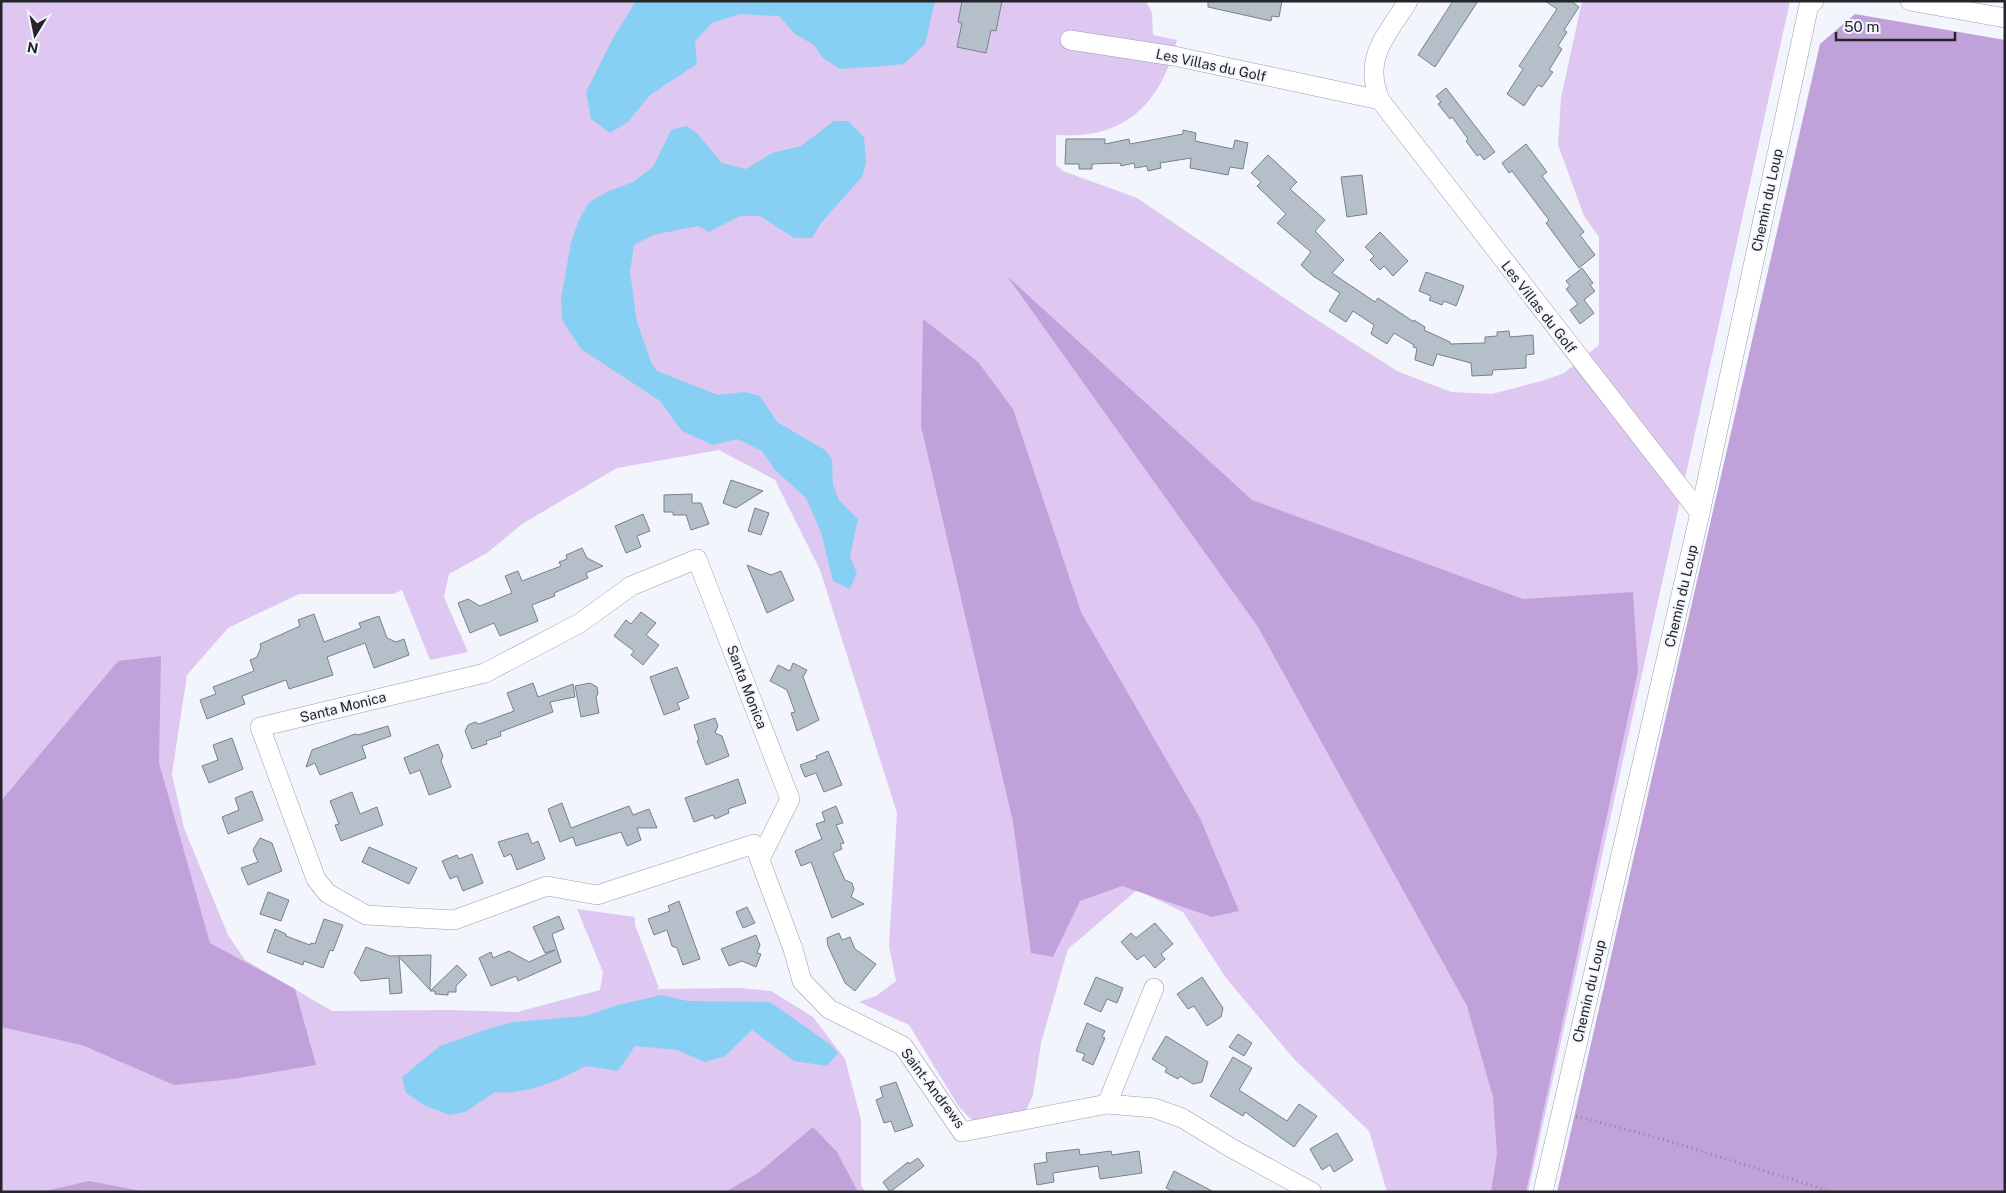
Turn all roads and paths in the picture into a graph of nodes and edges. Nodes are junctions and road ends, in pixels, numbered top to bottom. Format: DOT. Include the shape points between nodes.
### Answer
graph roads {
  1 [pos="1408,1"];
  2 [pos="1814,1"];
  3 [pos="1910,1"];
  4 [pos="2005,18"];
  5 [pos="1070,40"];
  6 [pos="1380,100"];
  7 [pos="1700,513"];
  8 [pos="756,852"];
  9 [pos="1154,988"];
  10 [pos="1107,1104"];
  11 [pos="1561,1112"];
  12 [pos="1312,1192"];
  13 [pos="1543,1192"];
  14 [pos="1832,1192"];
  1 -- 6 [label="street, Les Villas du Golf" via="1374,56 1373,79"];
  2 -- 7 [label="street, Chemin du Loup" via="1809,5"];
  3 -- 4 [label="street"];
  5 -- 6 [label="street, Les Villas du Golf" via="1174,56"];
  6 -- 7 [label="street, Les Villas du Golf"];
  7 -- 11 [label="street, Chemin du Loup"];
  8 -- 8 [label="street, Santa Monica" via="790,799 697,559 630,586 580,623 485,673 260,727 316,879 327,893 366,915 454,920 547,886 597,895"];
  8 -- 10 [label="street, Saint-Andrews" via="794,949 802,981 829,1009 903,1046 962,1132"];
  9 -- 10 [label="street"];
  10 -- 12 [label="street, Saint-Andrews" via="1154,1108 1182,1118"];
  11 -- 13 [label="street, Chemin du Loup"];
  11 -- 14 [label="path" via="1662,1138"];
}
